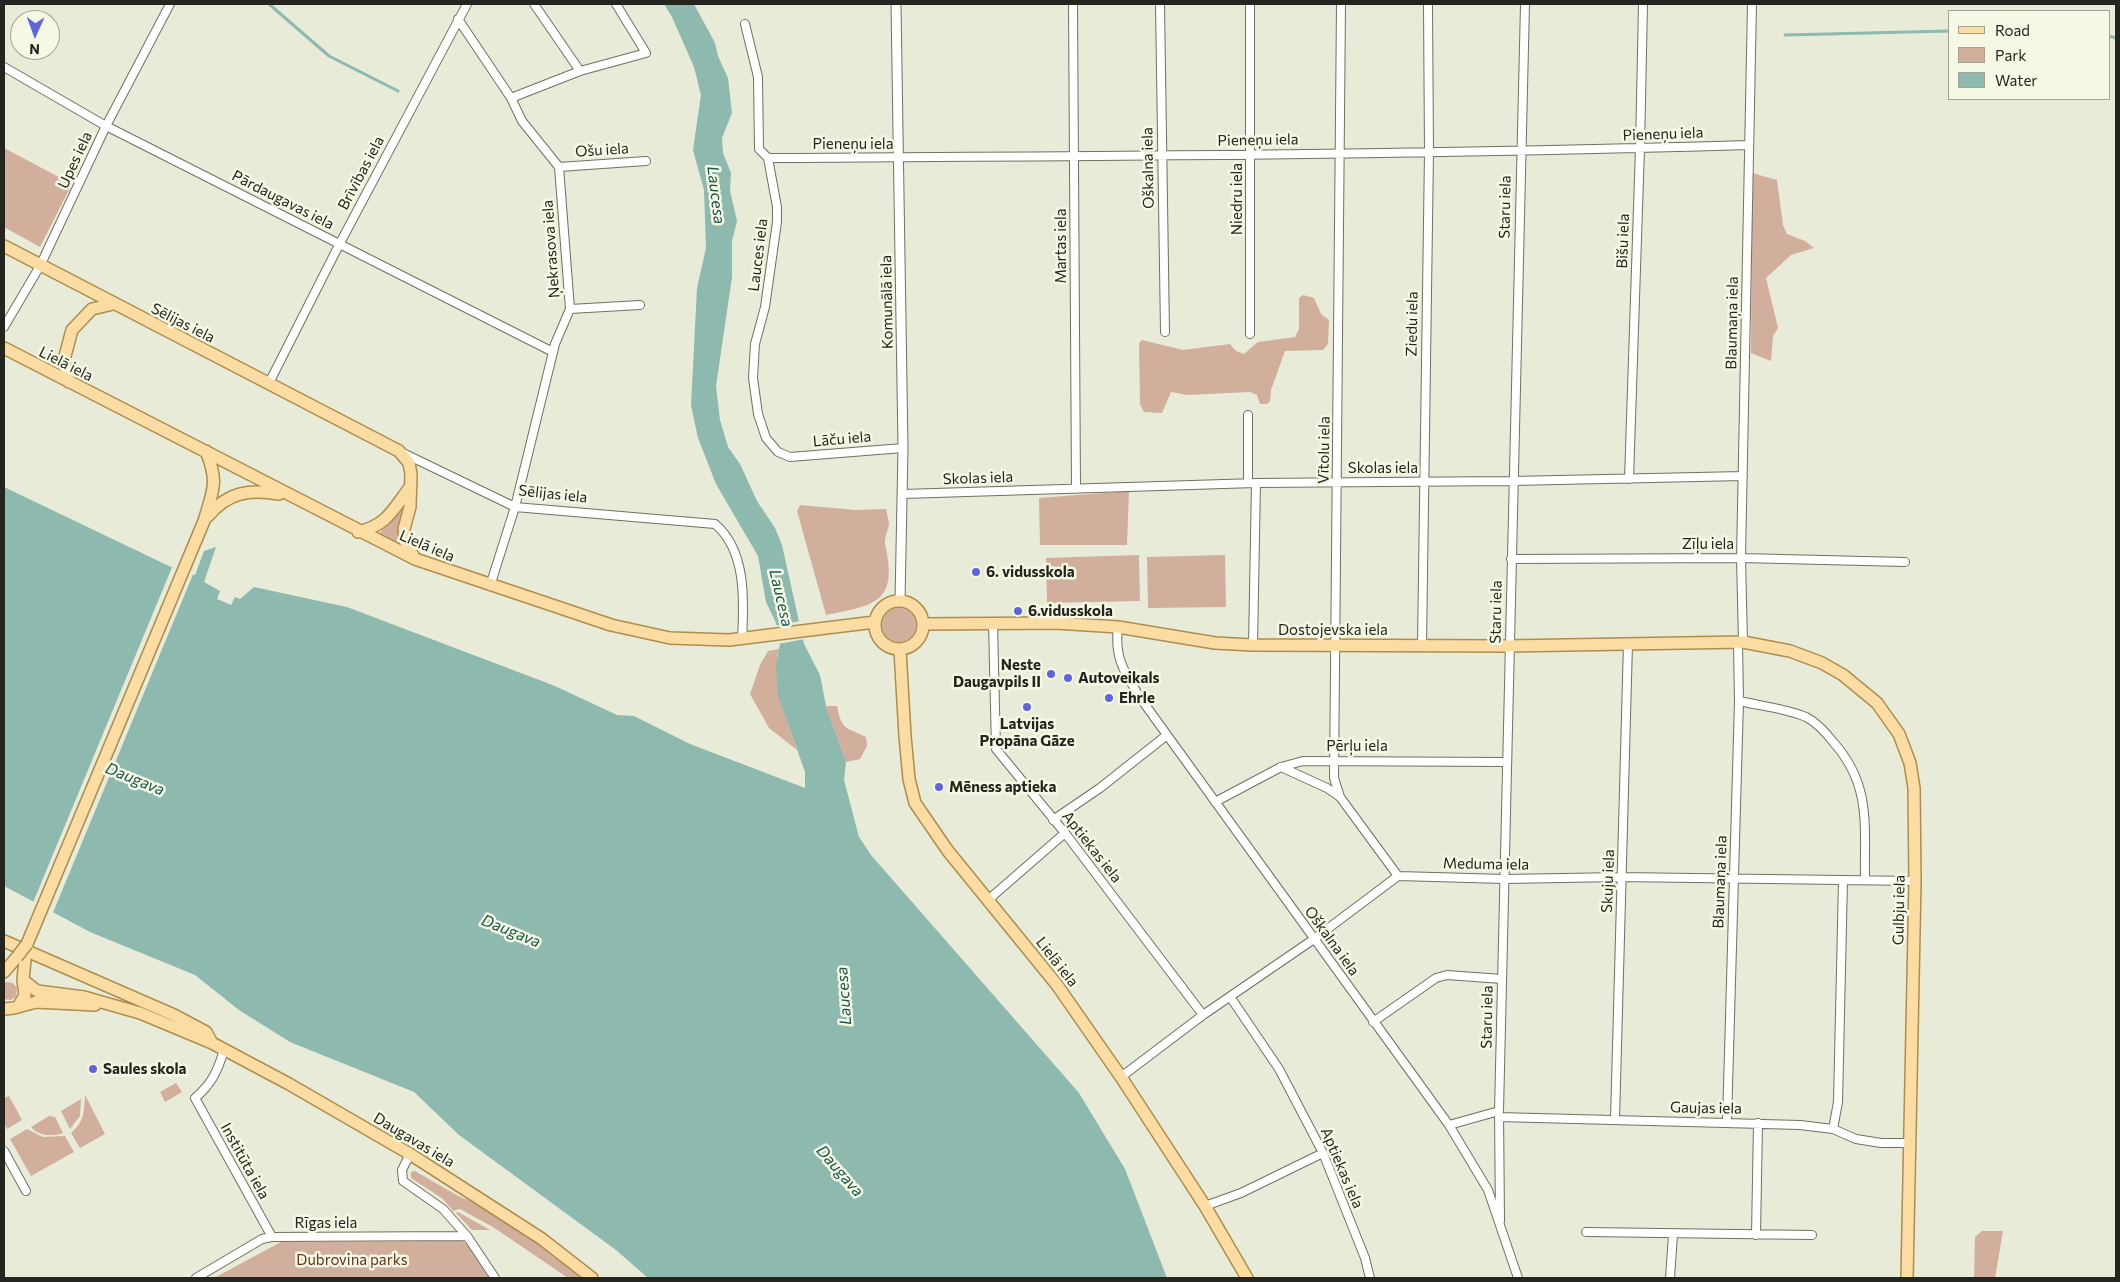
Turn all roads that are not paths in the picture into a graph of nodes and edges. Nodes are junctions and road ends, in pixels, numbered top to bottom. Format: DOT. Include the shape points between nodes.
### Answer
graph roads {
  1 [pos="170,4"];
  2 [pos="467,4"];
  3 [pos="534,4"];
  4 [pos="616,4"];
  5 [pos="896,4"];
  6 [pos="1073,4"];
  7 [pos="1160,4"];
  8 [pos="1250,4"];
  9 [pos="1341,4"];
  10 [pos="1428,4"];
  11 [pos="1525,4"];
  12 [pos="1643,4"];
  13 [pos="1752,4"];
  14 [pos="458,19"];
  15 [pos="745,24"];
  16 [pos="4,67"];
  17 [pos="580,71"];
  18 [pos="511,98"];
  19 [pos="106,126"];
  20 [pos="1748,145"];
  21 [pos="1640,148"];
  22 [pos="1429,152"];
  23 [pos="1520,152"];
  24 [pos="1250,153"];
  25 [pos="1341,154"];
  26 [pos="1162,156"];
  27 [pos="1074,157"];
  28 [pos="768,158"];
  29 [pos="898,158"];
  30 [pos="646,161"];
  31 [pos="559,167"];
  32 [pos="339,245"];
  33 [pos="4,246"];
  34 [pos="40,266"];
  35 [pos="113,304"];
  36 [pos="640,305"];
  37 [pos="570,309"];
  38 [pos="4,327"];
  39 [pos="1165,332"];
  40 [pos="1250,334"];
  41 [pos="4,348"];
  42 [pos="553,352"];
  43 [pos="69,382"];
  44 [pos="269,383"];
  45 [pos="1248,415"];
  46 [pos="903,448"];
  47 [pos="206,451"];
  48 [pos="400,451"];
  49 [pos="783,455"];
  50 [pos="1744,476"];
  51 [pos="1629,479"];
  52 [pos="1337,482"];
  53 [pos="1423,482"];
  54 [pos="1512,482"];
  55 [pos="1252,483"];
  56 [pos="410,486"];
  57 [pos="1076,489"];
  58 [pos="903,494"];
  59 [pos="288,495"];
  60 [pos="515,507"];
  61 [pos="204,521"];
  62 [pos="358,532"];
  63 [pos="1741,558"];
  64 [pos="415,559"];
  65 [pos="1510,559"];
  66 [pos="1905,562"];
  67 [pos="490,586"];
  68 [pos="900,601"];
  69 [pos="875,622"];
  70 [pos="924,624"];
  71 [pos="993,624"];
  72 [pos="1118,627"];
  73 [pos="742,640"];
  74 [pos="1740,642"];
  75 [pos="1628,643"];
  76 [pos="1253,645"];
  77 [pos="1337,646"];
  78 [pos="1422,646"];
  79 [pos="1508,646"];
  80 [pos="900,650"];
  81 [pos="1739,701"];
  82 [pos="1167,735"];
  83 [pos="1334,760"];
  84 [pos="1507,762"];
  85 [pos="1281,767"];
  86 [pos="1340,797"];
  87 [pos="1215,802"];
  88 [pos="1054,820"];
  89 [pos="1065,834"];
  90 [pos="1398,876"];
  91 [pos="1621,877"];
  92 [pos="1733,878"];
  93 [pos="1505,879"];
  94 [pos="1865,880"];
  95 [pos="1843,881"];
  96 [pos="1915,881"];
  97 [pos="988,900"];
  98 [pos="1314,939"];
  99 [pos="4,941"];
  100 [pos="21,958"];
  101 [pos="4,972"];
  102 [pos="1502,979"];
  103 [pos="23,980"];
  104 [pos="1231,998"];
  105 [pos="107,1005"];
  106 [pos="18,1007"];
  107 [pos="4,1009"];
  108 [pos="1203,1016"];
  109 [pos="1373,1022"];
  110 [pos="212,1043"];
  111 [pos="224,1050"];
  112 [pos="1122,1077"];
  113 [pos="1499,1114"];
  114 [pos="1615,1120"];
  115 [pos="1728,1122"];
  116 [pos="1758,1124"];
  117 [pos="1449,1125"];
  118 [pos="1833,1129"];
  119 [pos="1910,1143"];
  120 [pos="4,1151"];
  121 [pos="1322,1153"];
  122 [pos="410,1154"];
  123 [pos="26,1191"];
  124 [pos="1205,1206"];
  125 [pos="1500,1221"];
  126 [pos="1586,1232"];
  127 [pos="1673,1234"];
  128 [pos="1756,1235"];
  129 [pos="1812,1235"];
  130 [pos="467,1236"];
  131 [pos="272,1237"];
  132 [pos="196,1278"];
  133 [pos="495,1278"];
  134 [pos="592,1278"];
  135 [pos="1247,1278"];
  136 [pos="1370,1278"];
  137 [pos="1518,1278"];
  138 [pos="1670,1278"];
  139 [pos="1907,1278"];
  1 -- 19 [label="street, Upes iela"];
  2 -- 14 [label="street, Brīvības iela"];
  3 -- 17 [label="street"];
  4 -- 17 [label="street" via="646,53"];
  5 -- 29 [label="street, Komunālā iela"];
  6 -- 27 [label="street, Martas iela"];
  7 -- 26 [label="street, Oškalna iela"];
  8 -- 24 [label="street, Niedru iela"];
  9 -- 25 [label="street, Vītolu iela"];
  10 -- 22 [label="street, Ziedu iela"];
  11 -- 23 [label="street, Staru iela"];
  12 -- 21 [label="street, Bišu iela"];
  13 -- 20 [label="street, Blaumaņa iela"];
  14 -- 18 [label="street"];
  14 -- 32 [label="street, Brīvības iela"];
  15 -- 28 [label="street, Lauces iela" via="758,76 759,149"];
  16 -- 19 [label="street, Pārdaugavas iela"];
  17 -- 18 [label="street"];
  18 -- 31 [label="street" via="522,121"];
  19 -- 32 [label="street, Pārdaugavas iela"];
  19 -- 34 [label="street, Upes iela"];
  20 -- 21 [label="street, Pieneņu iela"];
  20 -- 50 [label="street, Blaumaņa iela"];
  21 -- 23 [label="street, Pieneņu iela"];
  21 -- 51 [label="street, Bišu iela"];
  22 -- 23 [label="street, Pieneņu iela"];
  22 -- 25 [label="street, Pieneņu iela"];
  22 -- 53 [label="street, Ziedu iela"];
  23 -- 54 [label="street, Staru iela"];
  24 -- 25 [label="street, Pieneņu iela"];
  24 -- 26 [label="street, Pieneņu iela"];
  24 -- 40 [label="street, Niedru iela"];
  25 -- 52 [label="street, Vītolu iela"];
  26 -- 27 [label="street, Pieneņu iela"];
  26 -- 39 [label="street, Oškalna iela"];
  27 -- 29 [label="street, Pieneņu iela"];
  27 -- 57 [label="street, Martas iela"];
  28 -- 29 [label="street, Pieneņu iela"];
  28 -- 49 [label="street, Lauces iela" via="777,222 765,307 755,344 753,378 758,414 766,438"];
  29 -- 46 [label="street, Komunālā iela"];
  30 -- 31 [label="street, Ošu iela"];
  31 -- 37 [label="street, Ņekrasova iela"];
  32 -- 42 [label="street, Pārdaugavas iela"];
  32 -- 44 [label="street, Brīvības iela"];
  33 -- 34 [label="main road, Sēlijas iela"];
  34 -- 35 [label="main road, Sēlijas iela"];
  34 -- 38 [label="street, Upes iela"];
  35 -- 43 [label="main road" via="92,310 72,330 64,360"];
  35 -- 44 [label="main road, Sēlijas iela"];
  36 -- 37 [label="street"];
  37 -- 42 [label="street, Ņekrasova iela"];
  41 -- 43 [label="main road, Lielā iela"];
  42 -- 60 [label="street, Ņekrasova iela"];
  43 -- 47 [label="main road, Lielā iela"];
  44 -- 48 [label="main road, Sēlijas iela"];
  45 -- 55 [label="street"];
  46 -- 49 [label="street, Lāču iela"];
  46 -- 58 [label="street, Komunālā iela"];
  47 -- 59 [label="main road, Lielā iela"];
  47 -- 61 [label="main road" via="215,484"];
  48 -- 56 [label="main road" via="409,463"];
  48 -- 60 [label="street, Sēlijas iela"];
  50 -- 51 [label="street, Skolas iela"];
  50 -- 63 [label="street, Blaumaņa iela"];
  51 -- 54 [label="street, Skolas iela"];
  52 -- 53 [label="street, Skolas iela"];
  52 -- 55 [label="street, Skolas iela"];
  52 -- 77 [label="street, Vītolu iela"];
  53 -- 54 [label="street, Skolas iela"];
  53 -- 78 [label="street, Ziedu iela"];
  54 -- 65 [label="street, Staru iela"];
  55 -- 57 [label="street, Skolas iela"];
  55 -- 76 [label="street"];
  56 -- 62 [label="main road" via="384,521 374,528"];
  56 -- 64 [label="main road" via="410,507 404,529 405,542"];
  57 -- 58 [label="street, Skolas iela"];
  58 -- 68 [label="street, Komunālā iela"];
  59 -- 61 [label="main road" via="269,492 231,496"];
  59 -- 62 [label="main road, Lielā iela"];
  60 -- 67 [label="street, Ņekrasova iela"];
  60 -- 73 [label="street, Sēlijas iela" via="714,524 728,538 740,576 745,606"];
  61 -- 100 [label="main road, bridge"];
  62 -- 64 [label="main road, Lielā iela"];
  63 -- 65 [label="street, Zīļu iela"];
  63 -- 66 [label="street, Zīļu iela"];
  63 -- 74 [label="street, Blaumaņa iela"];
  64 -- 67 [label="main road, Lielā iela"];
  65 -- 79 [label="street, Staru iela"];
  67 -- 73 [label="main road, Lielā iela" via="648,634"];
  68 -- 69 [label="main road" via="881,609"];
  68 -- 70 [label="main road" via="919,610"];
  69 -- 73 [label="main road, Lielā iela"];
  69 -- 80 [label="main road" via="878,638 891,649"];
  70 -- 71 [label="main road, Dostojevska iela"];
  70 -- 80 [label="main road" via="923,632 914,645"];
  71 -- 72 [label="main road, Dostojevska iela" via="1056,623"];
  71 -- 88 [label="street, Aptiekas iela" via="996,749"];
  72 -- 76 [label="main road, Dostojevska iela" via="1215,643"];
  72 -- 82 [label="street, Oškalna iela" via="1118,659"];
  74 -- 75 [label="main road, Dostojevska iela"];
  74 -- 81 [label="street, Blaumaņa iela"];
  74 -- 96 [label="main road, Gulbju iela" via="1790,651 1822,663 1877,702 1900,734 1910,763 1914,788"];
  75 -- 79 [label="main road, Dostojevska iela"];
  75 -- 91 [label="street, Skuju iela"];
  76 -- 77 [label="main road, Dostojevska iela"];
  77 -- 78 [label="main road, Dostojevska iela"];
  77 -- 83 [label="street, Vītolu iela"];
  78 -- 79 [label="main road, Dostojevska iela"];
  79 -- 84 [label="street, Staru iela"];
  80 -- 97 [label="main road, Lielā iela" via="909,779 915,802 931,829"];
  81 -- 92 [label="street, Blaumaņa iela"];
  81 -- 94 [label="street" via="1808,718 1846,756 1855,770 1864,803"];
  82 -- 87 [label="street, Oškalna iela"];
  82 -- 88 [label="street"];
  83 -- 84 [label="street, Pērļu iela"];
  83 -- 85 [label="street, Pērļu iela" via="1303,760"];
  83 -- 86 [label="street, Vītolu iela" via="1334,778"];
  84 -- 93 [label="street, Staru iela"];
  85 -- 86 [label="street"];
  85 -- 87 [label="street, Pērļu iela"];
  86 -- 90 [label="street, Vītolu iela"];
  87 -- 98 [label="street, Oškalna iela"];
  88 -- 89 [label="street, Aptiekas iela"];
  89 -- 97 [label="street"];
  89 -- 108 [label="street, Aptiekas iela"];
  90 -- 93 [label="street, Meduma iela"];
  90 -- 98 [label="street"];
  91 -- 92 [label="street, Meduma iela"];
  91 -- 93 [label="street, Meduma iela"];
  91 -- 114 [label="street, Skuju iela"];
  92 -- 95 [label="street, Meduma iela"];
  92 -- 115 [label="street, Blaumaņa iela"];
  93 -- 102 [label="street, Staru iela"];
  94 -- 95 [label="street, Meduma iela"];
  94 -- 96 [label="street, Meduma iela"];
  95 -- 118 [label="street" via="1838,1102"];
  96 -- 119 [label="main road, Gulbju iela"];
  97 -- 112 [label="main road, Lielā iela" via="1057,986"];
  98 -- 104 [label="street"];
  98 -- 109 [label="street, Oškalna iela"];
  99 -- 110 [label="main road, Daugavas iela" via="174,1015 206,1032"];
  100 -- 101 [label="main road"];
  100 -- 103 [label="main road"];
  102 -- 109 [label="street" via="1442,976 1426,983"];
  102 -- 113 [label="street, Staru iela"];
  103 -- 105 [label="main road, Daugavas iela" via="37,991"];
  103 -- 106 [label="main road" via="26,995"];
  104 -- 108 [label="street"];
  104 -- 121 [label="street, Aptiekas iela" via="1279,1069"];
  105 -- 106 [label="main road, Daugavas iela" via="36,1002"];
  105 -- 110 [label="main road, Daugavas iela" via="140,1013"];
  106 -- 107 [label="main road, Daugavas iela"];
  108 -- 112 [label="street"];
  109 -- 117 [label="street, Oškalna iela"];
  110 -- 111 [label="main road, Daugavas iela"];
  111 -- 122 [label="main road, Daugavas iela"];
  111 -- 131 [label="street, Institūta iela" via="216,1074 195,1098"];
  112 -- 124 [label="main road, Lielā iela"];
  113 -- 114 [label="street, Gaujas iela"];
  113 -- 117 [label="street, Gaujas iela"];
  113 -- 125 [label="street, Staru iela"];
  114 -- 115 [label="street, Gaujas iela"];
  115 -- 116 [label="street, Gaujas iela"];
  116 -- 118 [label="street, Gaujas iela"];
  116 -- 128 [label="street"];
  117 -- 125 [label="street, Oškalna iela" via="1480,1174"];
  118 -- 119 [label="street, Gaujas iela" via="1856,1139"];
  119 -- 139 [label="main road, Gulbju iela"];
  120 -- 123 [label="street"];
  121 -- 124 [label="street" via="1240,1193"];
  121 -- 136 [label="street, Aptiekas iela"];
  122 -- 130 [label="street" via="402,1170 402,1181 444,1209"];
  122 -- 134 [label="main road, Daugavas iela" via="542,1239"];
  124 -- 135 [label="main road, Lielā iela"];
  125 -- 137 [label="street, Oškalna iela"];
  126 -- 127 [label="street"];
  127 -- 128 [label="street"];
  127 -- 138 [label="street"];
  128 -- 129 [label="street"];
  130 -- 131 [label="street, Rīgas iela"];
  130 -- 133 [label="street"];
  131 -- 132 [label="street, Rīgas iela"];
}
